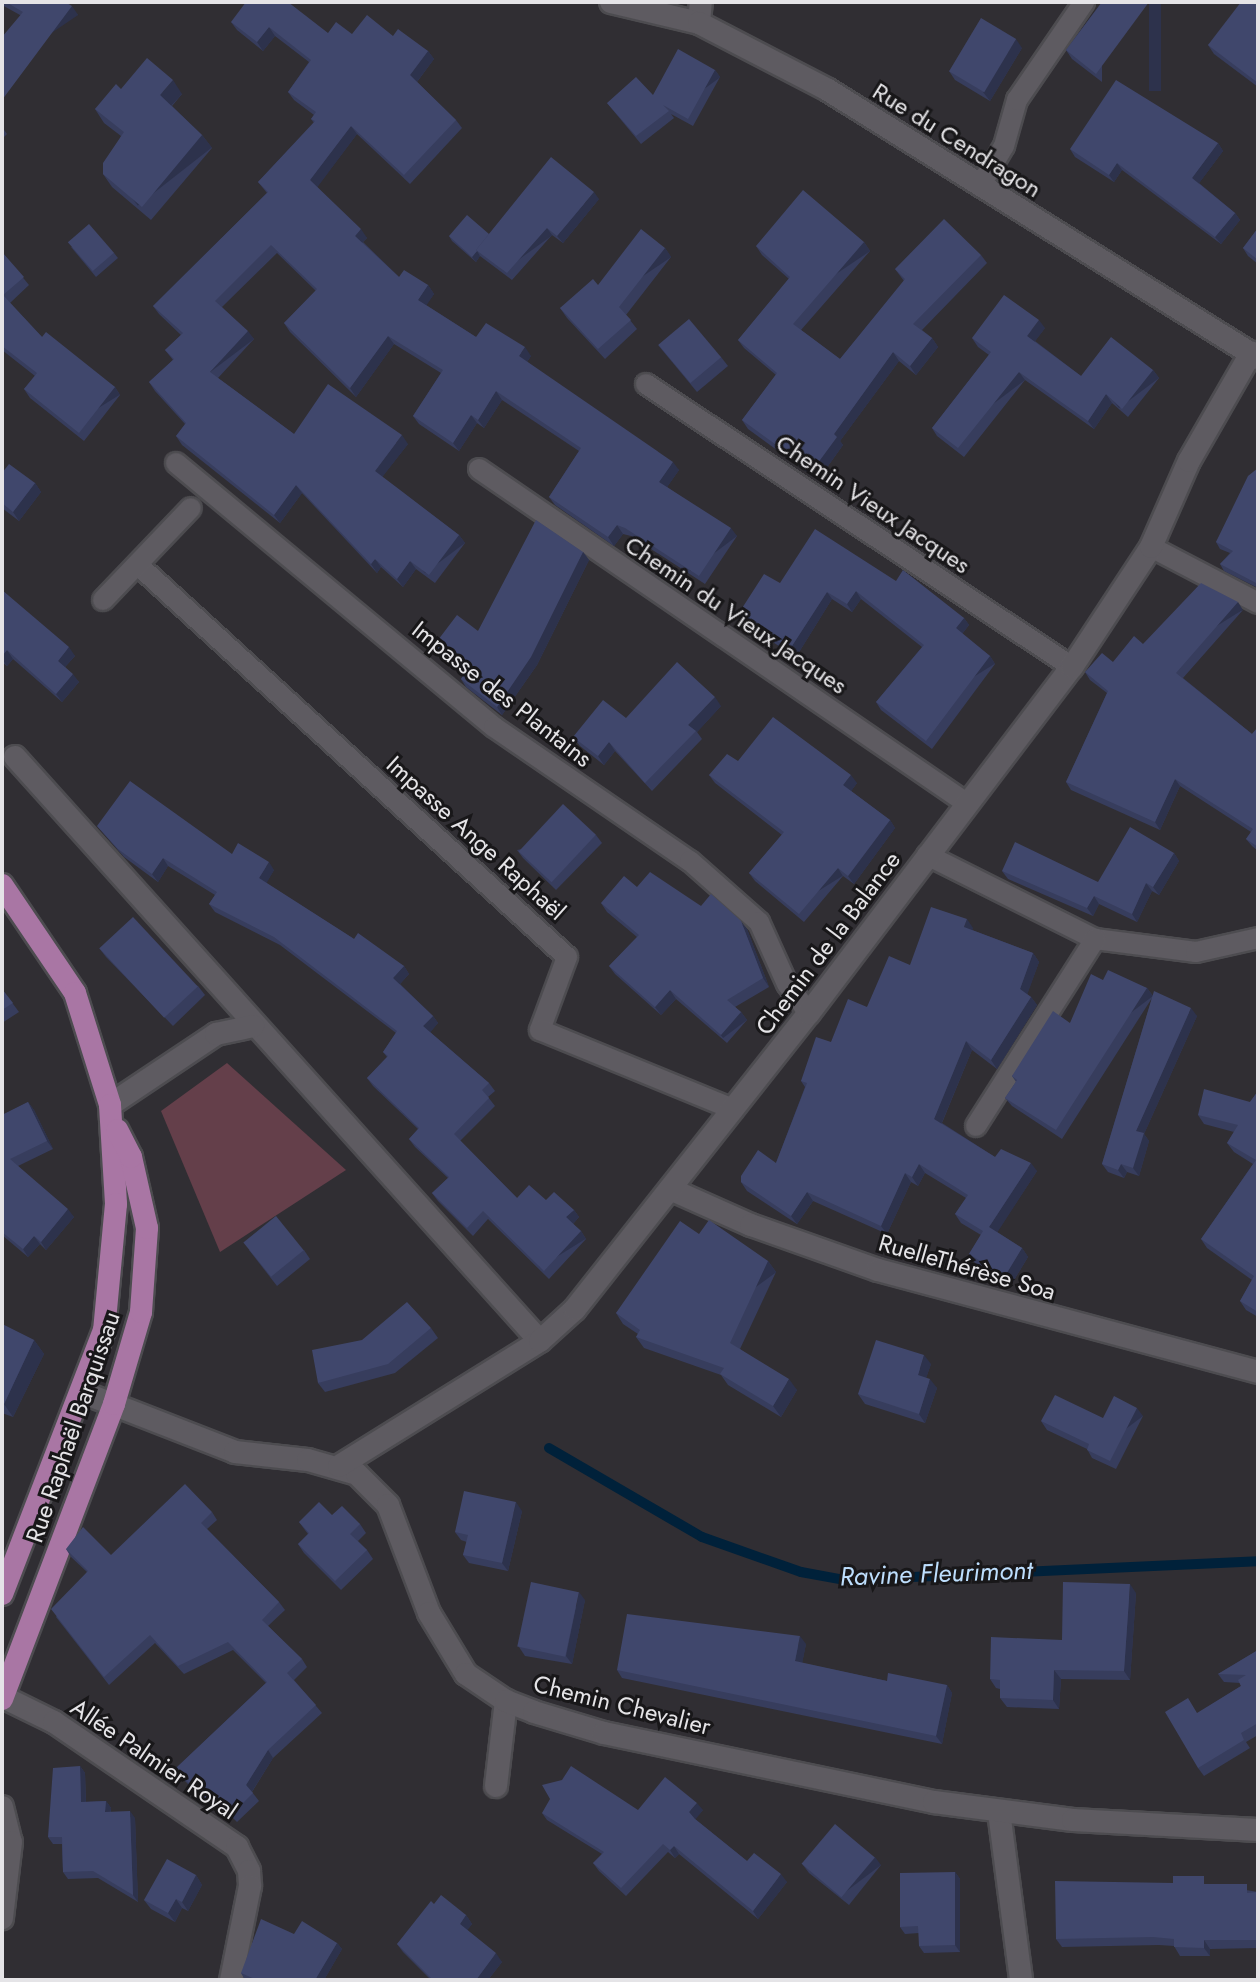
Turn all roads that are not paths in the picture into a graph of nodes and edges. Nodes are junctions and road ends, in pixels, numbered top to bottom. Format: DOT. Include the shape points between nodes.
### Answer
graph roads {
  1 [pos="611,2"];
  2 [pos="1084,2"];
  3 [pos="657,6"];
  4 [pos="700,12"];
  5 [pos="980,186"];
  6 [pos="1254,356"];
  7 [pos="646,384"];
  8 [pos="176,463"];
  9 [pos="479,469"];
  10 [pos="191,508"];
  11 [pos="1151,547"];
  12 [pos="138,565"];
  13 [pos="103,600"];
  14 [pos="1258,603"];
  15 [pos="1072,667"];
  16 [pos="15,757"];
  17 [pos="965,802"];
  18 [pos="927,855"];
  19 [pos="2,885"];
  20 [pos="1258,938"];
  21 [pos="1095,939"];
  22 [pos="809,1013"];
  23 [pos="253,1026"];
  24 [pos="733,1109"];
  25 [pos="111,1113"];
  26 [pos="976,1126"];
  27 [pos="670,1189"];
  28 [pos="540,1341"];
  29 [pos="1258,1372"];
  30 [pos="84,1393"];
  31 [pos="114,1404"];
  32 [pos="339,1466"];
  33 [pos="2,1594"];
  34 [pos="2,1698"];
  35 [pos="506,1701"];
  36 [pos="496,1786"];
  37 [pos="2,1807"];
  38 [pos="999,1812"];
  39 [pos="1258,1830"];
  40 [pos="7,1838"];
  41 [pos="2,1918"];
  42 [pos="231,1980"];
  43 [pos="1021,1980"];
  1 -- 3 [label="street, Rue du Cendragon"];
  2 -- 5 [label="lane" via="1017,100 1004,146"];
  3 -- 4 [label="street, Rue du Cendragon"];
  4 -- 5 [label="street, Rue du Cendragon"];
  5 -- 6 [label="street, Rue du Cendragon"];
  6 -- 11 [label="street, Chemin de la Balance" via="1189,461"];
  7 -- 15 [label="lane, Chemin Vieux Jacques"];
  8 -- 22 [label="lane, Impasse des Plantains" via="494,727 690,861 759,922 787,984"];
  9 -- 17 [label="lane, Chemin du Vieux Jacques"];
  10 -- 12 [label="lane"];
  11 -- 14 [label="lane"];
  11 -- 15 [label="street, Chemin de la Balance"];
  12 -- 13 [label="lane"];
  12 -- 24 [label="lane, Impasse Ange Raphaël" via="567,957 540,1030"];
  15 -- 17 [label="street, Chemin de la Balance"];
  16 -- 23 [label="street"];
  17 -- 18 [label="street, Chemin de la Balance"];
  18 -- 21 [label="lane"];
  18 -- 22 [label="street, Chemin de la Balance"];
  19 -- 25 [label="main road, Rue Raphaël Barquissau" via="75,993"];
  20 -- 21 [label="lane" via="1196,952"];
  21 -- 26 [label="lane"];
  22 -- 24 [label="street, Chemin de la Balance"];
  23 -- 25 [label="street" via="216,1034"];
  23 -- 28 [label="street"];
  24 -- 27 [label="street, Chemin de la Balance"];
  25 -- 30 [label="main road, Rue Raphaël Barquissau" via="112,1276 104,1330"];
  25 -- 31 [label="main road, Rue Raphaël Barquissau" via="140,1190 148,1250 141,1312"];
  27 -- 28 [label="street, Chemin de la Balance" via="575,1309"];
  27 -- 29 [label="street, RuelleThérèse Soa" via="751,1225 878,1270"];
  28 -- 32 [label="street, Chemin de la Balance"];
  30 -- 31 [label="street, Chemin Chevalier"];
  30 -- 33 [label="main road, Rue Raphaël Barquissau"];
  31 -- 32 [label="street, Chemin Chevalier" via="235,1452"];
  31 -- 34 [label="main road, Rue Raphaël Barquissau"];
  32 -- 35 [label="street, Chemin Chevalier" via="357,1474 388,1505 444,1642 466,1674"];
  34 -- 42 [label="street, Allée Palmier Royal" via="54,1722 237,1847 250,1886"];
  35 -- 36 [label="street"];
  35 -- 38 [label="street, Chemin Chevalier" via="604,1733"];
  37 -- 40 [label="street"];
  38 -- 39 [label="street, Chemin Chevalier"];
  38 -- 43 [label="street"];
  40 -- 41 [label="street"];
}
